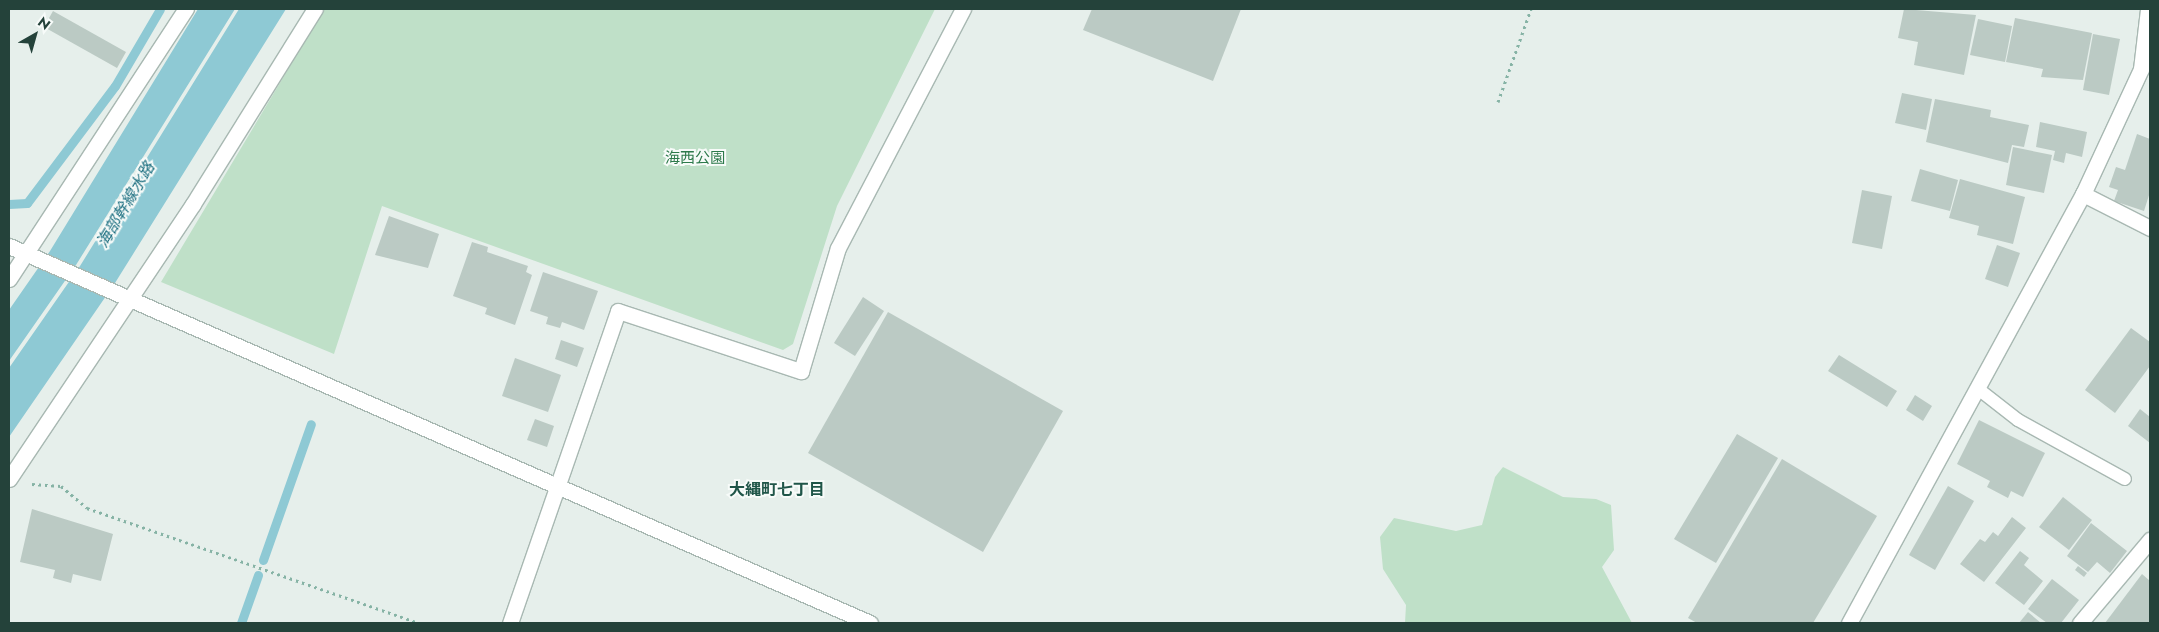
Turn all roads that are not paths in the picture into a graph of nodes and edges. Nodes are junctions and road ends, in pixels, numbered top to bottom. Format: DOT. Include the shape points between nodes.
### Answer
graph roads {
  1 [pos="186,9"];
  2 [pos="315,9"];
  3 [pos="963,9"];
  4 [pos="2148,9"];
  5 [pos="2083,194"];
  6 [pos="2150,228"];
  7 [pos="9,246"];
  8 [pos="30,257"];
  9 [pos="9,279"];
  10 [pos="129,301"];
  11 [pos="1977,388"];
  12 [pos="9,478"];
  13 [pos="2125,479"];
  14 [pos="557,487"];
  15 [pos="2150,540"];
  16 [pos="510,623"];
  17 [pos="870,623"];
  18 [pos="1849,623"];
  19 [pos="2080,623"];
  1 -- 8 [label="street"];
  2 -- 10 [label="street"];
  3 -- 14 [label="street" via="838,248 801,371 618,311"];
  4 -- 5 [label="street" via="2141,69"];
  5 -- 6 [label="street"];
  5 -- 11 [label="street"];
  7 -- 8 [label="street"];
  8 -- 9 [label="street"];
  8 -- 10 [label="street"];
  10 -- 12 [label="street"];
  10 -- 14 [label="street"];
  11 -- 13 [label="lane" via="2018,420"];
  11 -- 18 [label="street"];
  14 -- 16 [label="street"];
  14 -- 17 [label="street"];
  15 -- 19 [label="street"];
}
